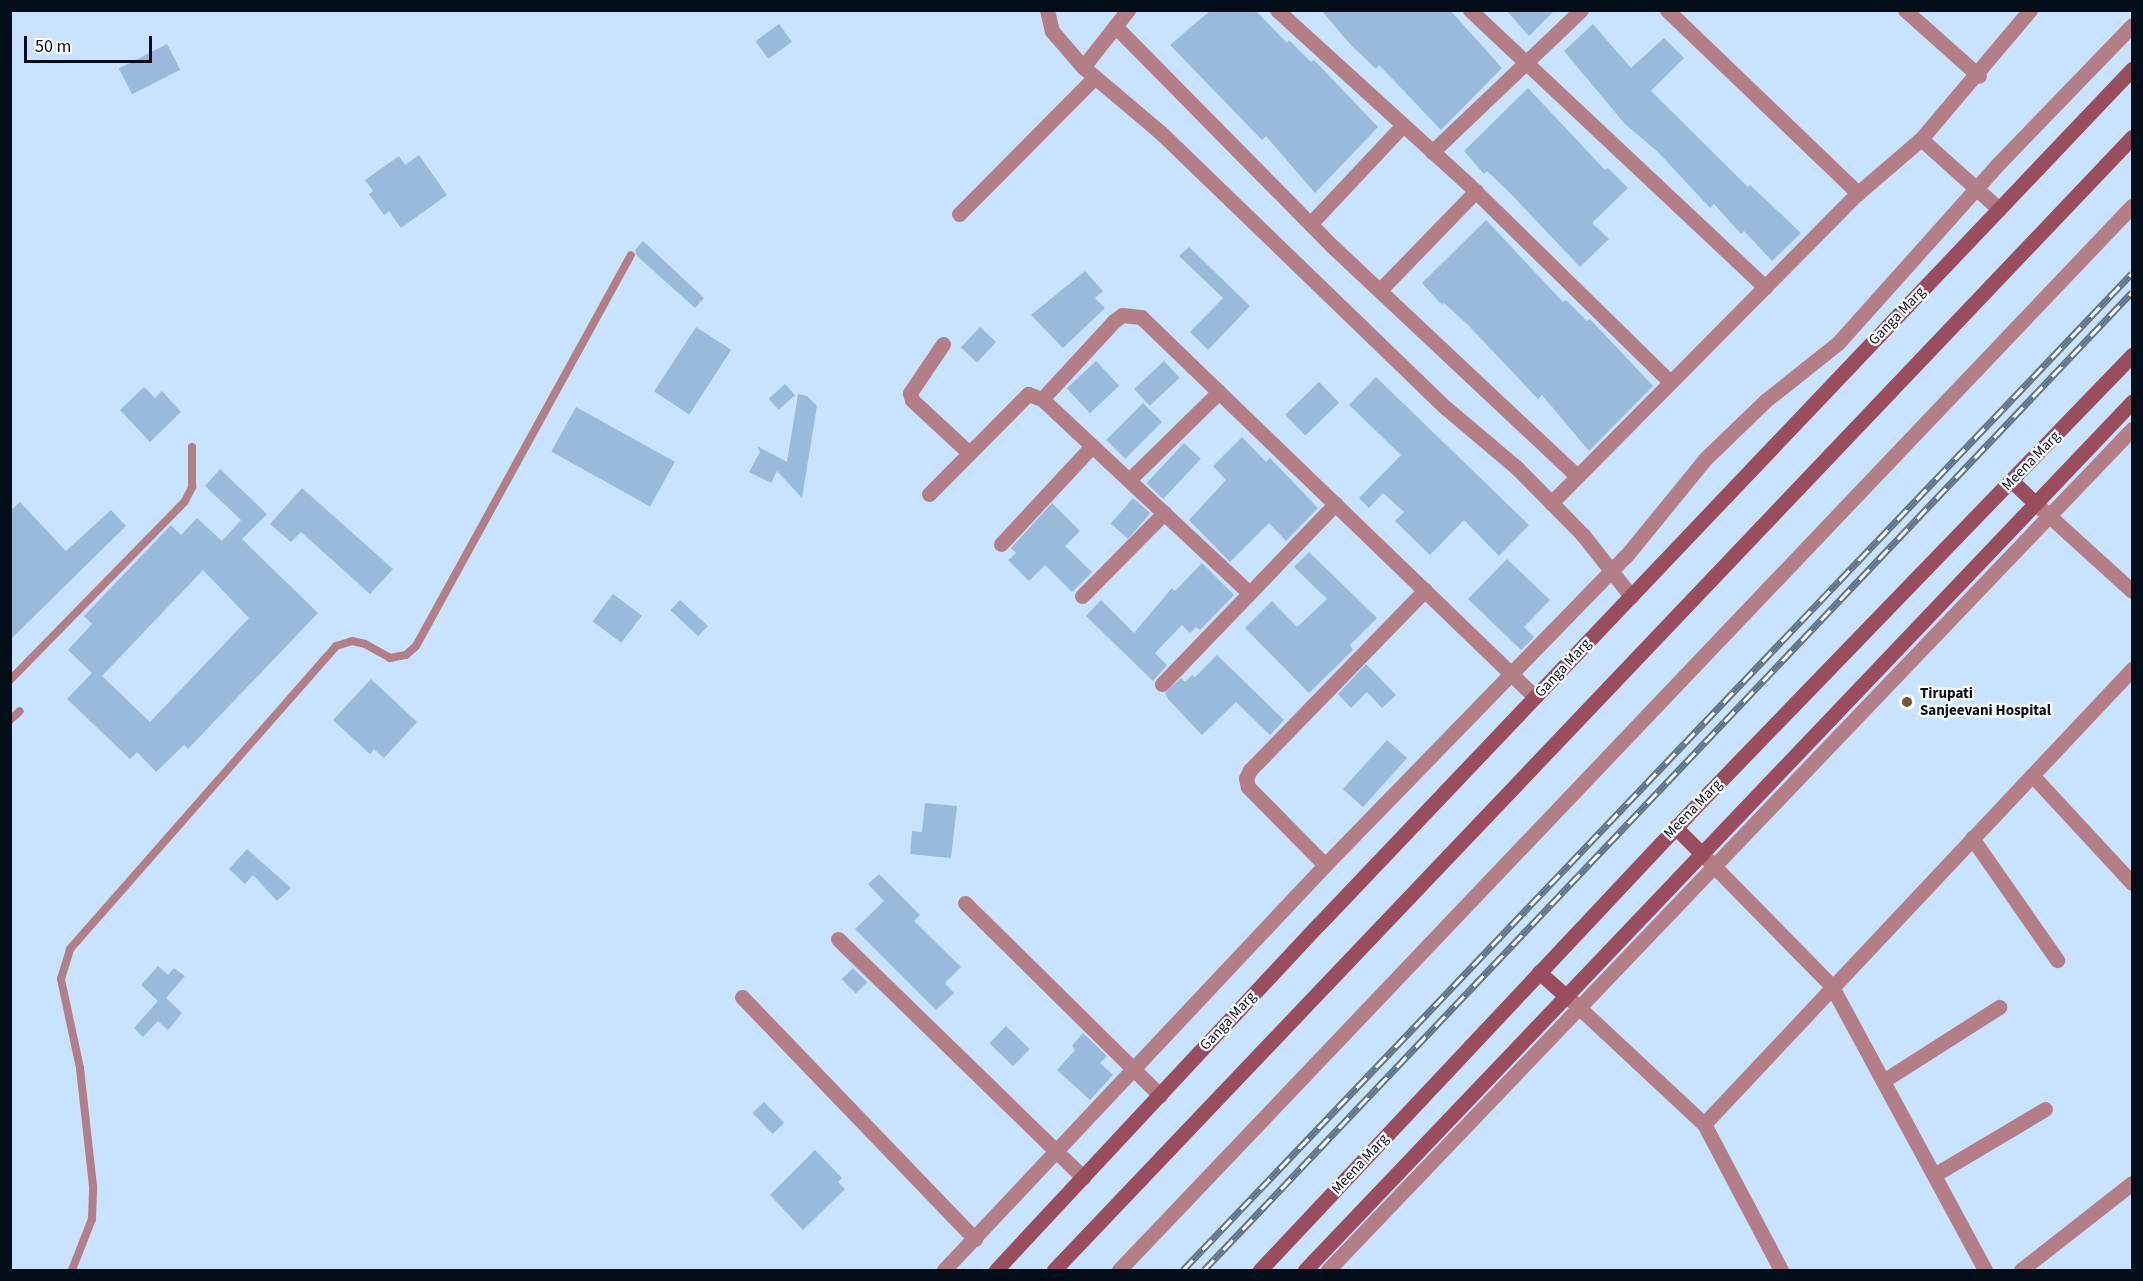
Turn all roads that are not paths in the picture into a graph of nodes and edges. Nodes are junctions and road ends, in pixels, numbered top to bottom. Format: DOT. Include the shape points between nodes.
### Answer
graph roads {
  1 [pos="1047,10"];
  2 [pos="1128,10"];
  3 [pos="1277,10"];
  4 [pos="1470,10"];
  5 [pos="1581,10"];
  6 [pos="1666,10"];
  7 [pos="1905,10"];
  8 [pos="2030,10"];
  9 [pos="2133,25"];
  10 [pos="1115,26"];
  11 [pos="1525,63"];
  12 [pos="2133,69"];
  13 [pos="1089,72"];
  14 [pos="1978,76"];
  15 [pos="1403,125"];
  16 [pos="2133,137"];
  17 [pos="1921,139"];
  18 [pos="1432,152"];
  19 [pos="1976,188"];
  20 [pos="1476,191"];
  21 [pos="1858,193"];
  22 [pos="2133,206"];
  23 [pos="1999,209"];
  24 [pos="958,214"];
  25 [pos="1311,223"];
  26 [pos="631,255"];
  27 [pos="1765,286"];
  28 [pos="1380,290"];
  29 [pos="943,344"];
  30 [pos="2133,355"];
  31 [pos="1669,381"];
  32 [pos="1220,392"];
  33 [pos="1042,399"];
  34 [pos="2133,402"];
  35 [pos="2133,429"];
  36 [pos="1092,446"];
  37 [pos="192,447"];
  38 [pos="969,453"];
  39 [pos="1577,476"];
  40 [pos="1129,480"];
  41 [pos="2012,481"];
  42 [pos="929,494"];
  43 [pos="1551,503"];
  44 [pos="2035,503"];
  45 [pos="1335,504"];
  46 [pos="1164,513"];
  47 [pos="2050,516"];
  48 [pos="1001,544"];
  49 [pos="1610,569"];
  50 [pos="1425,590"];
  51 [pos="2133,591"];
  52 [pos="1249,593"];
  53 [pos="1082,596"];
  54 [pos="1631,596"];
  55 [pos="2133,669"];
  56 [pos="1513,675"];
  57 [pos="10,680"];
  58 [pos="1162,684"];
  59 [pos="1535,697"];
  60 [pos="20,711"];
  61 [pos="10,720"];
  62 [pos="2032,775"];
  63 [pos="1675,827"];
  64 [pos="1972,838"];
  65 [pos="1702,854"];
  66 [pos="1325,865"];
  67 [pos="1714,866"];
  68 [pos="2133,883"];
  69 [pos="965,903"];
  70 [pos="838,939"];
  71 [pos="2057,960"];
  72 [pos="1539,972"];
  73 [pos="1831,985"];
  74 [pos="1566,996"];
  75 [pos="742,998"];
  76 [pos="1999,1007"];
  77 [pos="1579,1008"];
  78 [pos="1133,1069"];
  79 [pos="1882,1081"];
  80 [pos="1160,1095"];
  81 [pos="2045,1108"];
  82 [pos="1704,1124"];
  83 [pos="1057,1152"];
  84 [pos="1934,1175"];
  85 [pos="1083,1177"];
  86 [pos="2133,1183"];
  87 [pos="975,1239"];
  88 [pos="72,1270"];
  89 [pos="944,1270"];
  90 [pos="996,1270"];
  91 [pos="1053,1270"];
  92 [pos="1119,1270"];
  93 [pos="1260,1270"];
  94 [pos="1305,1270"];
  95 [pos="1328,1270"];
  96 [pos="1781,1270"];
  97 [pos="1985,1270"];
  98 [pos="2021,1270"];
  1 -- 13 [label="street" via="1052,31"];
  2 -- 10 [label="street"];
  3 -- 15 [label="street"];
  4 -- 11 [label="street"];
  5 -- 11 [label="street"];
  6 -- 21 [label="street"];
  7 -- 14 [label="street"];
  8 -- 14 [label="street"];
  9 -- 19 [label="street"];
  10 -- 13 [label="street"];
  10 -- 25 [label="street"];
  11 -- 18 [label="street"];
  11 -- 27 [label="street"];
  12 -- 23 [label="street, Ganga Marg"];
  13 -- 24 [label="street"];
  13 -- 43 [label="street" via="1160,132 1446,408"];
  14 -- 17 [label="street"];
  15 -- 18 [label="street"];
  15 -- 25 [label="street"];
  16 -- 91 [label="street"];
  17 -- 19 [label="street"];
  17 -- 21 [label="street"];
  18 -- 20 [label="street"];
  19 -- 23 [label="street"];
  19 -- 49 [label="street" via="1838,343 1766,401 1705,459 1626,556"];
  20 -- 28 [label="street"];
  20 -- 31 [label="street"];
  21 -- 27 [label="street"];
  22 -- 92 [label="street"];
  23 -- 54 [label="street, Ganga Marg"];
  25 -- 28 [label="street"];
  26 -- 88 [label="lane" via="416,646 406,655 390,658 352,641 336,646 70,949 62,979 80,1068 93,1186 92,1219"];
  27 -- 31 [label="street"];
  28 -- 39 [label="street"];
  29 -- 38 [label="street" via="910,393 912,400"];
  30 -- 41 [label="street, Meena Marg"];
  31 -- 39 [label="street"];
  32 -- 33 [label="street" via="1141,317 1132,315 1114,321"];
  32 -- 40 [label="street"];
  32 -- 45 [label="street"];
  33 -- 36 [label="street"];
  33 -- 38 [label="street" via="1028,394"];
  34 -- 44 [label="street"];
  35 -- 47 [label="street"];
  36 -- 40 [label="street"];
  36 -- 48 [label="street"];
  37 -- 57 [label="lane" via="192,487 185,501"];
  38 -- 42 [label="street"];
  39 -- 43 [label="street"];
  40 -- 46 [label="street"];
  41 -- 44 [label="street"];
  41 -- 63 [label="street, Meena Marg"];
  43 -- 49 [label="street"];
  44 -- 47 [label="street"];
  44 -- 65 [label="street"];
  45 -- 50 [label="street"];
  45 -- 52 [label="street"];
  46 -- 52 [label="street"];
  46 -- 53 [label="street"];
  47 -- 51 [label="street"];
  47 -- 67 [label="street"];
  49 -- 54 [label="street"];
  49 -- 56 [label="street"];
  50 -- 56 [label="street"];
  50 -- 66 [label="street" via="1246,778 1248,787"];
  52 -- 58 [label="street"];
  54 -- 59 [label="street, Ganga Marg"];
  55 -- 62 [label="street"];
  56 -- 59 [label="street"];
  56 -- 66 [label="street"];
  59 -- 80 [label="street, Ganga Marg"];
  60 -- 61 [label="lane"];
  62 -- 64 [label="street"];
  62 -- 68 [label="street"];
  63 -- 65 [label="street"];
  63 -- 72 [label="street, Meena Marg"];
  64 -- 71 [label="street"];
  64 -- 73 [label="street"];
  65 -- 67 [label="street"];
  65 -- 74 [label="street"];
  66 -- 78 [label="street"];
  67 -- 73 [label="street"];
  67 -- 77 [label="street"];
  69 -- 78 [label="street"];
  70 -- 83 [label="street"];
  72 -- 74 [label="street"];
  72 -- 93 [label="street, Meena Marg"];
  73 -- 79 [label="street"];
  73 -- 82 [label="street"];
  74 -- 77 [label="street"];
  74 -- 94 [label="street"];
  75 -- 87 [label="street"];
  76 -- 79 [label="street"];
  77 -- 82 [label="street"];
  77 -- 95 [label="street"];
  78 -- 80 [label="street"];
  78 -- 83 [label="street"];
  79 -- 84 [label="street"];
  80 -- 85 [label="street, Ganga Marg"];
  81 -- 84 [label="street"];
  82 -- 96 [label="street"];
  83 -- 85 [label="street"];
  83 -- 87 [label="street"];
  84 -- 97 [label="street"];
  85 -- 90 [label="street, Ganga Marg"];
  86 -- 98 [label="street"];
  87 -- 89 [label="street"];
}
